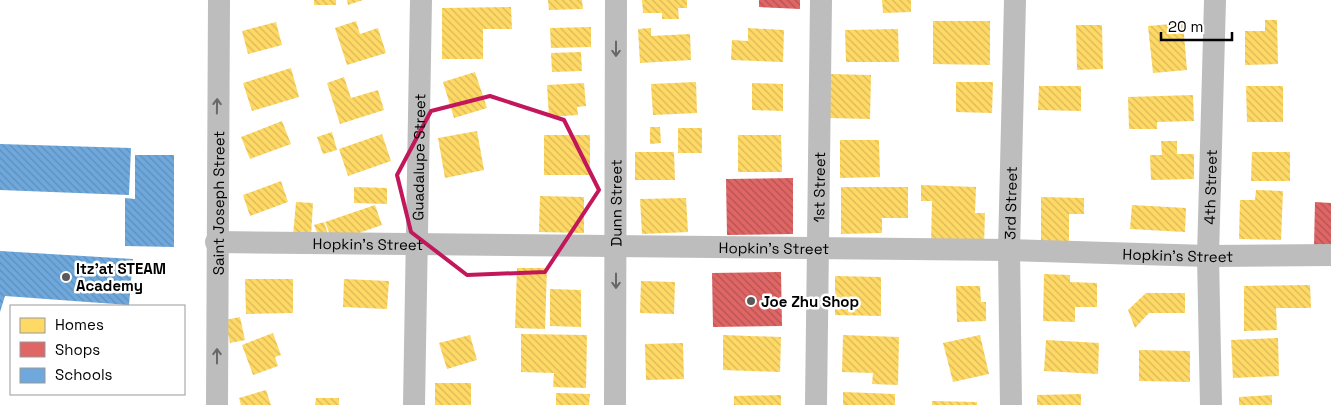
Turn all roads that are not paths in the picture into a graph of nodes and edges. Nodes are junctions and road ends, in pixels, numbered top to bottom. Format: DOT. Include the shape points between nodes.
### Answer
graph roads {
  1 [pos="219,0"];
  2 [pos="421,0"];
  3 [pos="616,0"];
  4 [pos="822,0"];
  5 [pos="1015,0"];
  6 [pos="1215,0"];
  7 [pos="216,242"];
  8 [pos="416,244"];
  9 [pos="616,247"];
  10 [pos="818,248"];
  11 [pos="1009,250"];
  12 [pos="1331,255"];
  13 [pos="1208,256"];
  14 [pos="217,405"];
  15 [pos="414,405"];
  16 [pos="615,405"];
  17 [pos="816,405"];
  18 [pos="1011,405"];
  19 [pos="1211,405"];
  7 -- 1 [label="street, Saint Joseph Street, one-way"];
  2 -- 8 [label="street, Guadalupe Street"];
  3 -- 9 [label="street, Dunn Street, one-way"];
  4 -- 10 [label="street, 1st Street"];
  5 -- 11 [label="street, 3rd Street"];
  6 -- 13 [label="street, 4th Street"];
  7 -- 8 [label="street, Hopkin's Street"];
  14 -- 7 [label="street, Saint Joseph Street, one-way"];
  8 -- 9 [label="street, Hopkin's Street"];
  8 -- 15 [label="street, Guadalupe Street"];
  9 -- 10 [label="street, Hopkin's Street"];
  9 -- 16 [label="street, Dunn Street, one-way"];
  10 -- 11 [label="street, Hopkin's Street"];
  10 -- 17 [label="street, 1st Street"];
  11 -- 13 [label="street, Hopkin's Street"];
  11 -- 18 [label="street, 3rd Street"];
  12 -- 13 [label="street, Hopkin's Street"];
  13 -- 19 [label="street, 4th Street"];
}
